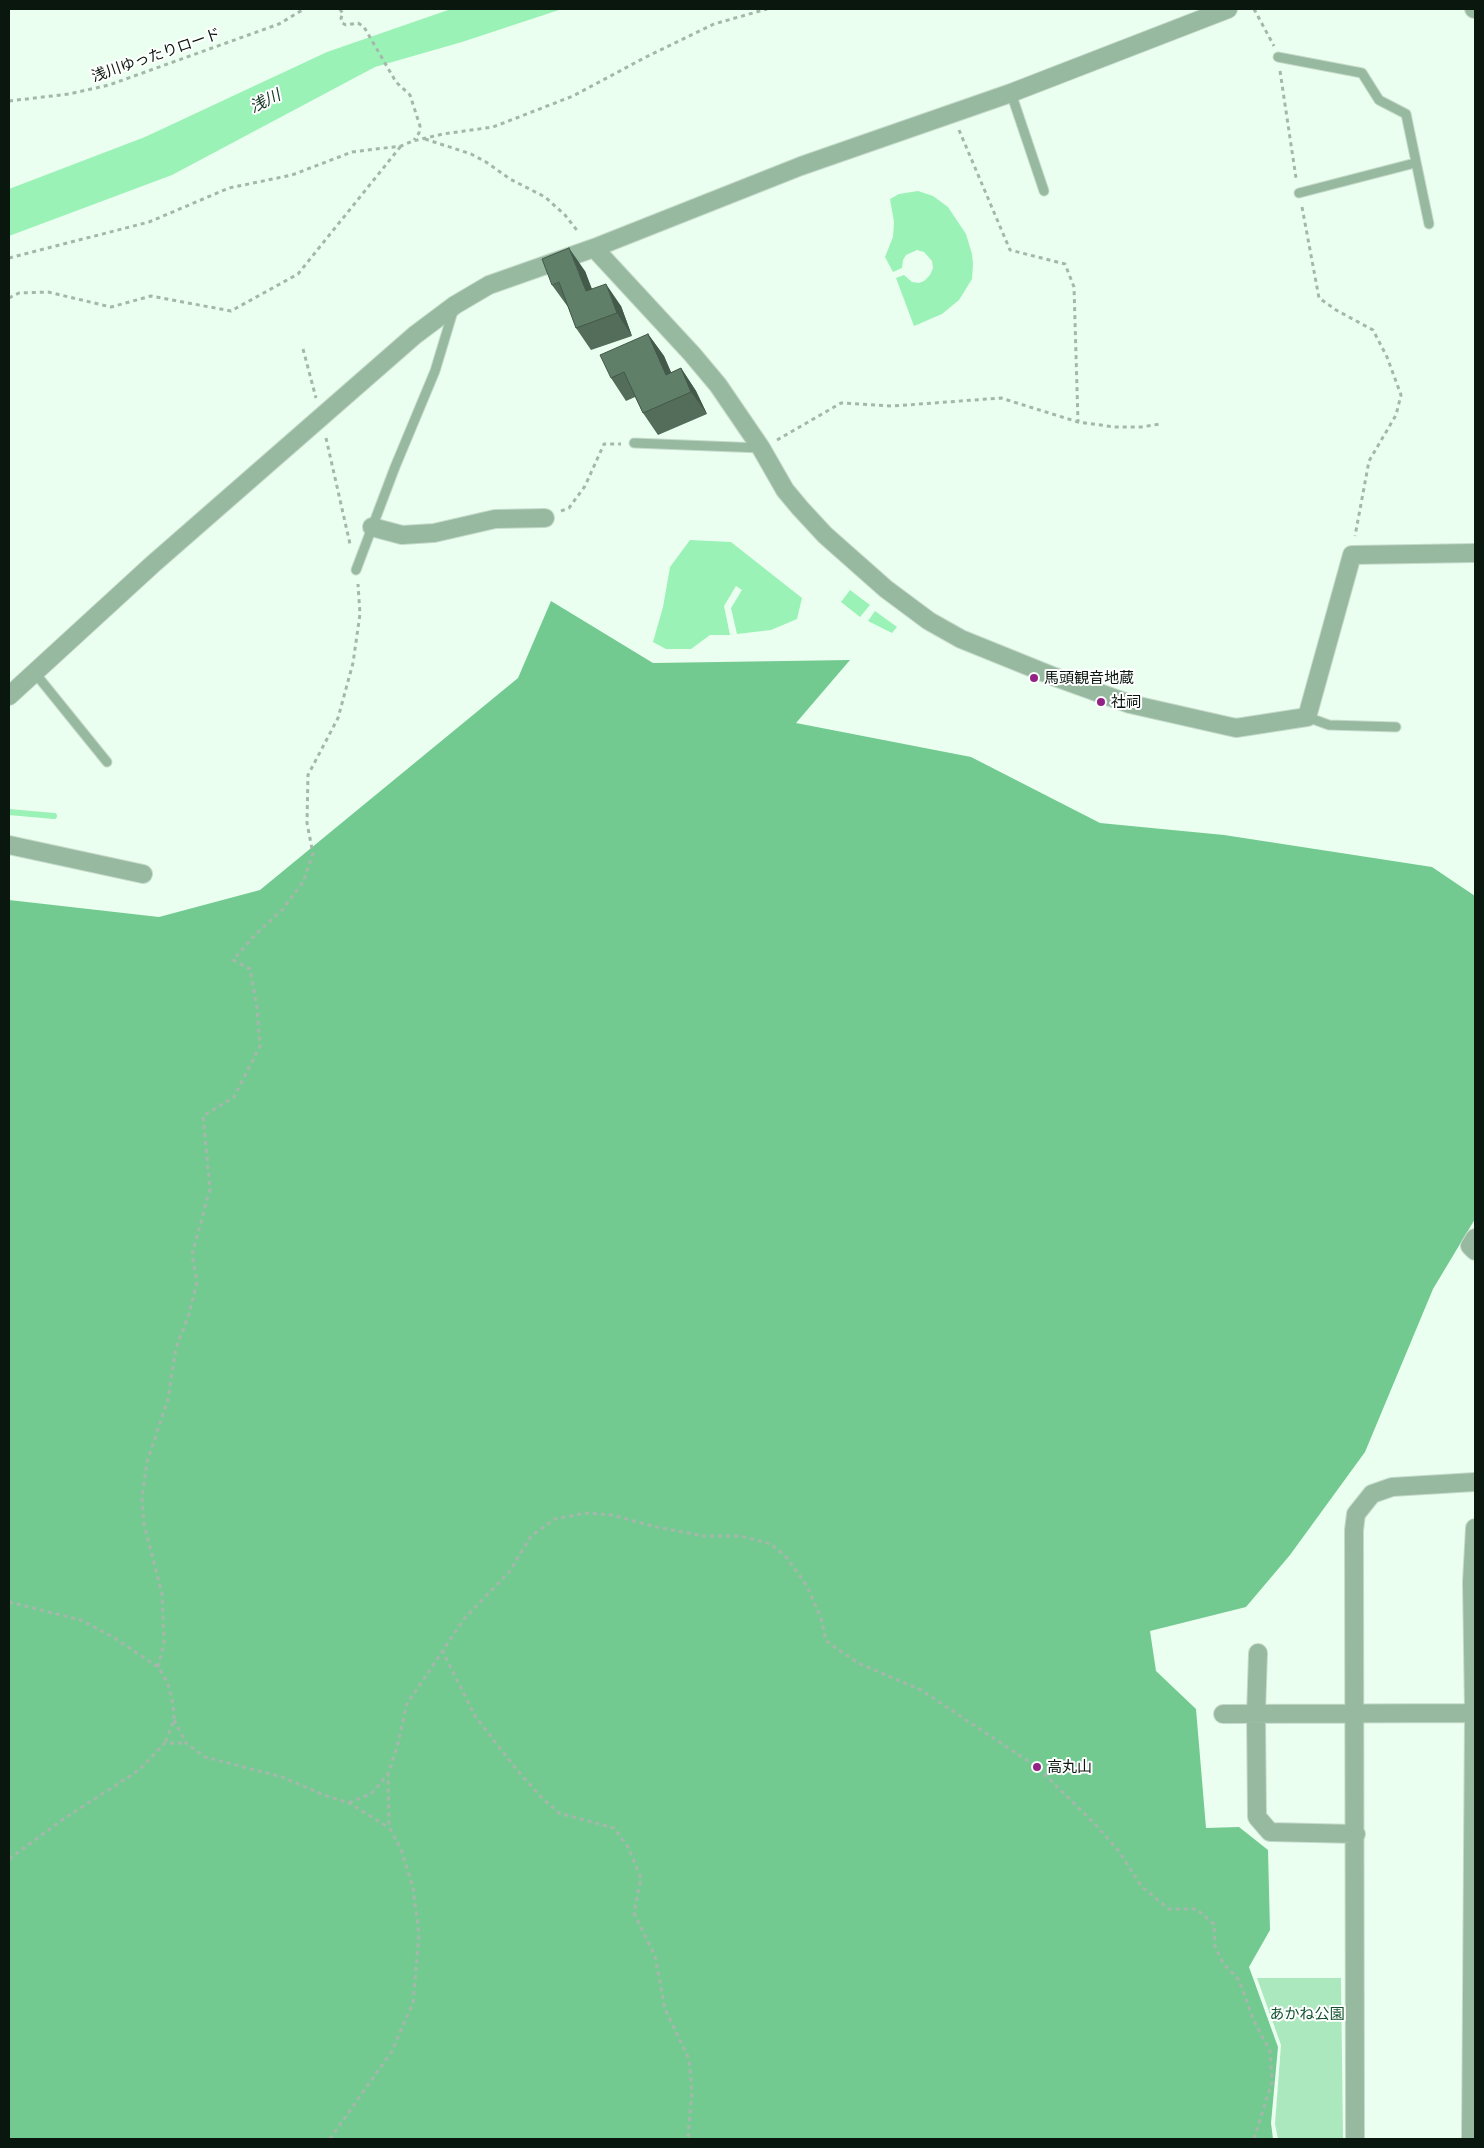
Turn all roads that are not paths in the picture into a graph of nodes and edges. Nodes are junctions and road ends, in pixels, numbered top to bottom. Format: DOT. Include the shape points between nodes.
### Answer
graph roads {
  1 [pos="1228,9"];
  2 [pos="1278,57"];
  3 [pos="1011,93"];
  4 [pos="1415,163"];
  5 [pos="1044,190"];
  6 [pos="1299,192"];
  7 [pos="1429,224"];
  8 [pos="594,248"];
  9 [pos="455,305"];
  10 [pos="634,443"];
  11 [pos="761,448"];
  12 [pos="545,518"];
  13 [pos="372,527"];
  14 [pos="1475,553"];
  15 [pos="356,570"];
  16 [pos="35,673"];
  17 [pos="9,696"];
  18 [pos="1307,717"];
  19 [pos="1396,727"];
  20 [pos="107,762"];
  21 [pos="9,845"];
  22 [pos="143,874"];
  23 [pos="1475,1238"];
  24 [pos="1475,1250"];
  25 [pos="1475,1482"];
  26 [pos="1475,1528"];
  27 [pos="1258,1654"];
  28 [pos="1475,1712"];
  29 [pos="1356,1713"];
  30 [pos="1223,1714"];
  31 [pos="1256,1714"];
  32 [pos="1356,1834"];
  33 [pos="1355,2139"];
  34 [pos="1471,2139"];
  1 -- 3 [label="street"];
  2 -- 4 [label="lane" via="1362,73 1379,100 1406,114"];
  3 -- 5 [label="lane"];
  3 -- 8 [label="street" via="802,166"];
  4 -- 6 [label="lane"];
  4 -- 7 [label="lane"];
  8 -- 9 [label="street" via="489,285"];
  8 -- 11 [label="street" via="698,360"];
  9 -- 13 [label="lane" via="435,371"];
  9 -- 16 [label="street" via="415,335 153,564"];
  10 -- 11 [label="lane"];
  11 -- 18 [label="street" via="785,490 824,535 929,621 961,639 1055,677 1175,715 1236,728"];
  12 -- 13 [label="street" via="495,519 434,533 402,535"];
  13 -- 15 [label="lane"];
  14 -- 18 [label="street" via="1352,555"];
  16 -- 17 [label="street"];
  16 -- 20 [label="lane"];
  18 -- 19 [label="lane" via="1328,725"];
  21 -- 22 [label="street"];
  23 -- 24 [label="street" via="1470,1246"];
  25 -- 29 [label="street" via="1392,1487 1372,1494 1356,1514"];
  26 -- 28 [label="street" via="1472,1582"];
  27 -- 31 [label="street"];
  28 -- 29 [label="street"];
  28 -- 34 [label="street"];
  29 -- 31 [label="street"];
  29 -- 32 [label="street"];
  30 -- 31 [label="street"];
  31 -- 32 [label="street" via="1257,1817 1270,1832"];
  32 -- 33 [label="street"];
}
